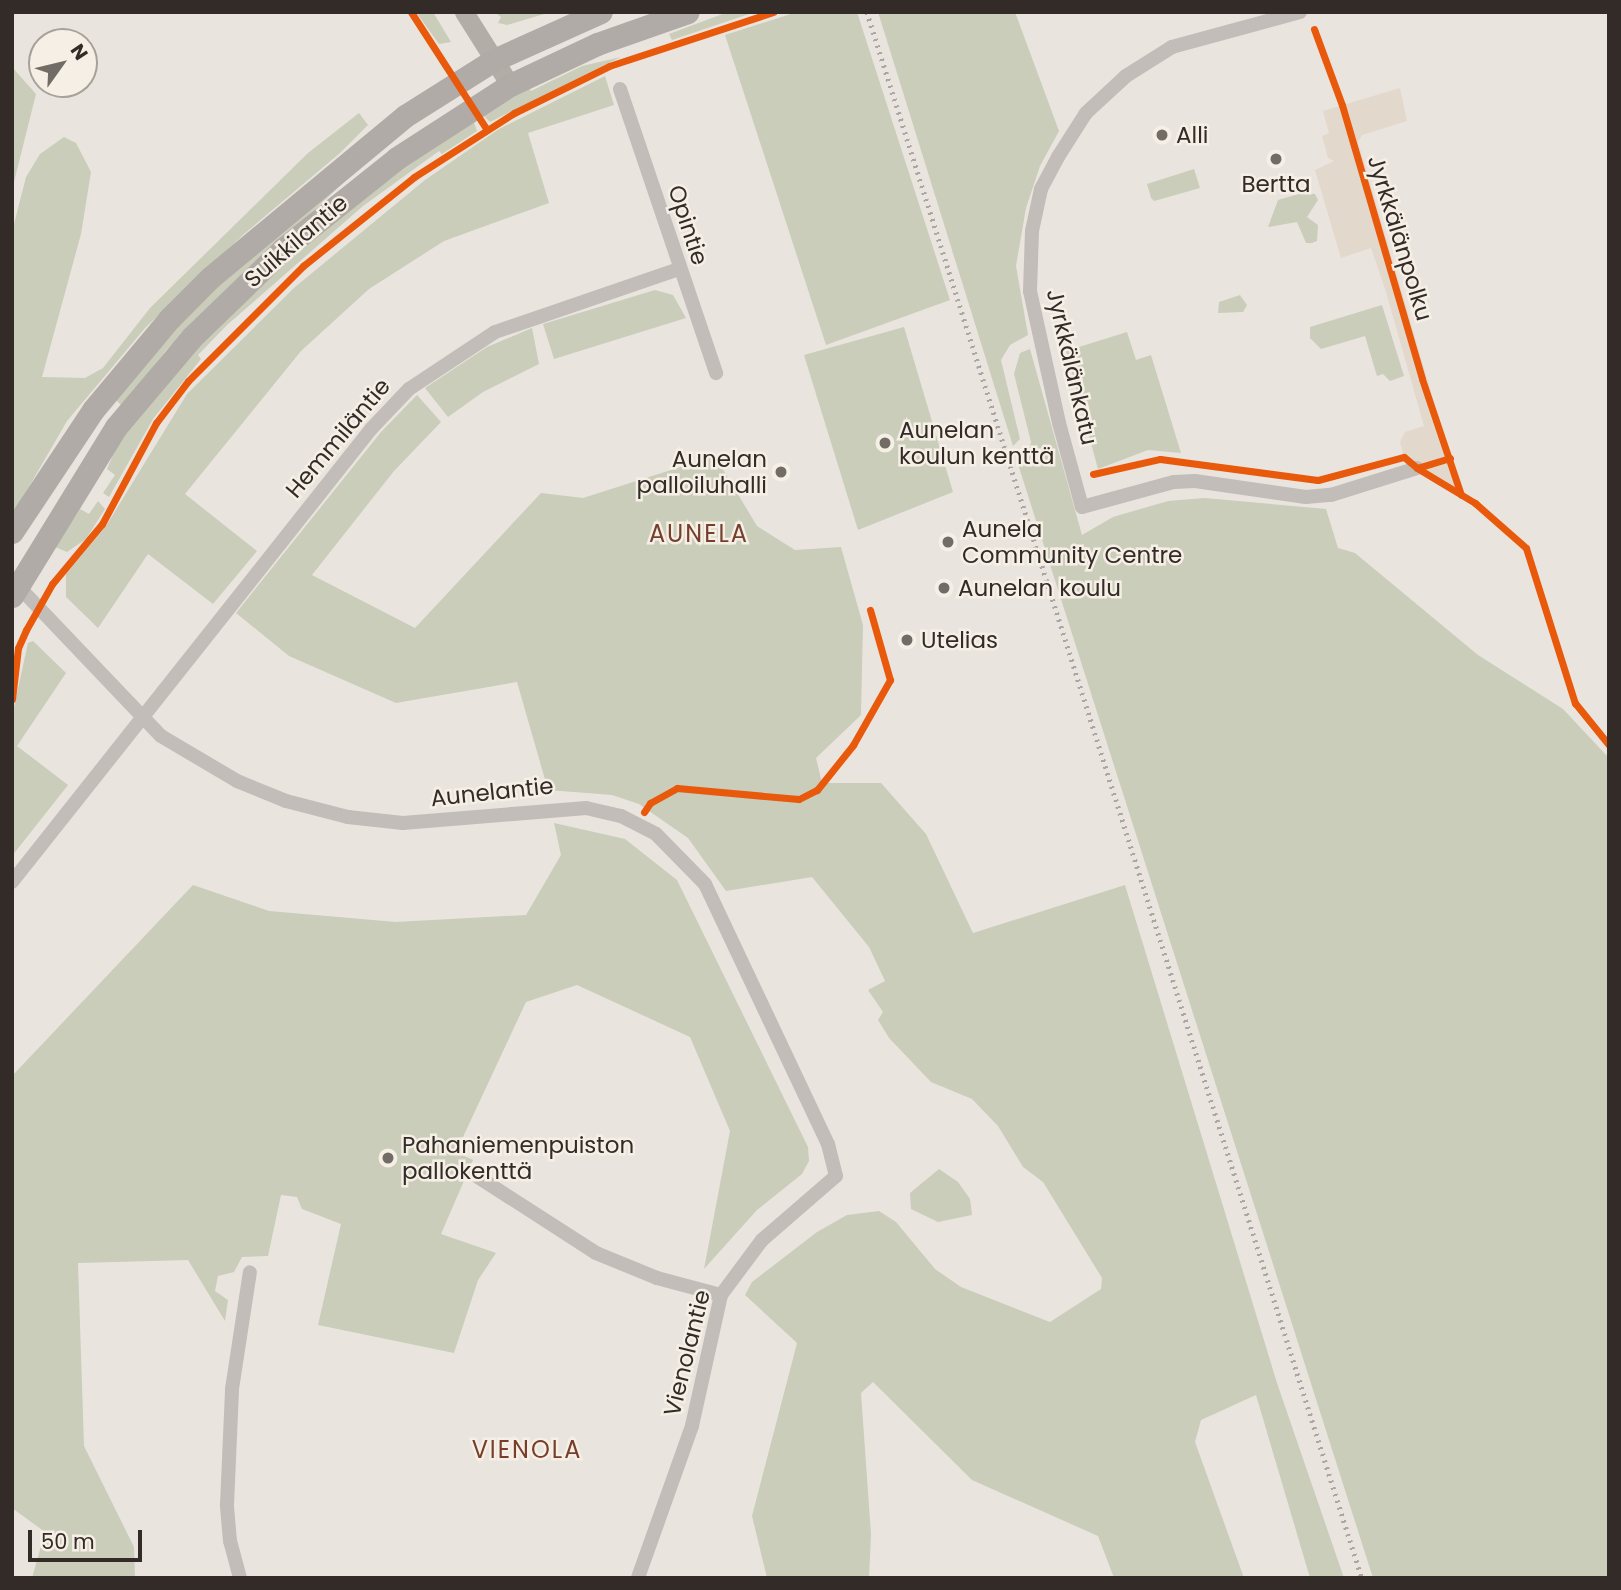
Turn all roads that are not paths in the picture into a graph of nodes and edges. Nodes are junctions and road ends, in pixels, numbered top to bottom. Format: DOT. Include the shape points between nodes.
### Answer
graph roads {
  1 [pos="464,12"];
  2 [pos="601,12"];
  3 [pos="688,12"];
  4 [pos="1300,12"];
  5 [pos="494,60"];
  6 [pos="510,85"];
  7 [pos="620,89"];
  8 [pos="679,269"];
  9 [pos="716,373"];
  10 [pos="1418,468"];
  11 [pos="12,532"];
  12 [pos="14,587"];
  13 [pos="141,716"];
  14 [pos="12,882"];
  15 [pos="475,1175"];
  16 [pos="836,1176"];
  17 [pos="250,1272"];
  18 [pos="721,1295"];
  19 [pos="240,1578"];
  20 [pos="638,1578"];
  1 -- 5 [label="street"];
  2 -- 5 [label="main road, Suikkilantie"];
  3 -- 6 [label="main road, Suikkilantie" via="597,44"];
  4 -- 10 [label="street, Jyrkkälänkatu" via="1172,47 1126,76 1086,113 1041,189 1032,231 1030,291 1082,507 1174,482 1306,497 1331,495"];
  5 -- 6 [label="street"];
  5 -- 11 [label="main road, Suikkilantie" via="404,116 211,276 93,410"];
  6 -- 12 [label="main road, Suikkilantie" via="372,176 283,249 192,337 97,453"];
  7 -- 8 [label="street, Opintie"];
  8 -- 9 [label="street, Opintie"];
  8 -- 13 [label="street, Hemmiläntie" via="495,332 409,389 371,429"];
  12 -- 13 [label="street, Aunelantie"];
  13 -- 14 [label="street, Hemmiläntie"];
  13 -- 16 [label="street, Aunelantie" via="161,736 210,768 286,801 348,817 441,822 534,809 586,808 621,816 656,834 687,861 715,900 828,1144"];
  15 -- 18 [label="street" via="596,1253 657,1278"];
  16 -- 18 [label="street, Vienolantie" via="762,1240"];
  17 -- 19 [label="street" via="232,1389 228,1492 230,1541"];
  18 -- 20 [label="street, Vienolantie" via="692,1426"];
}
